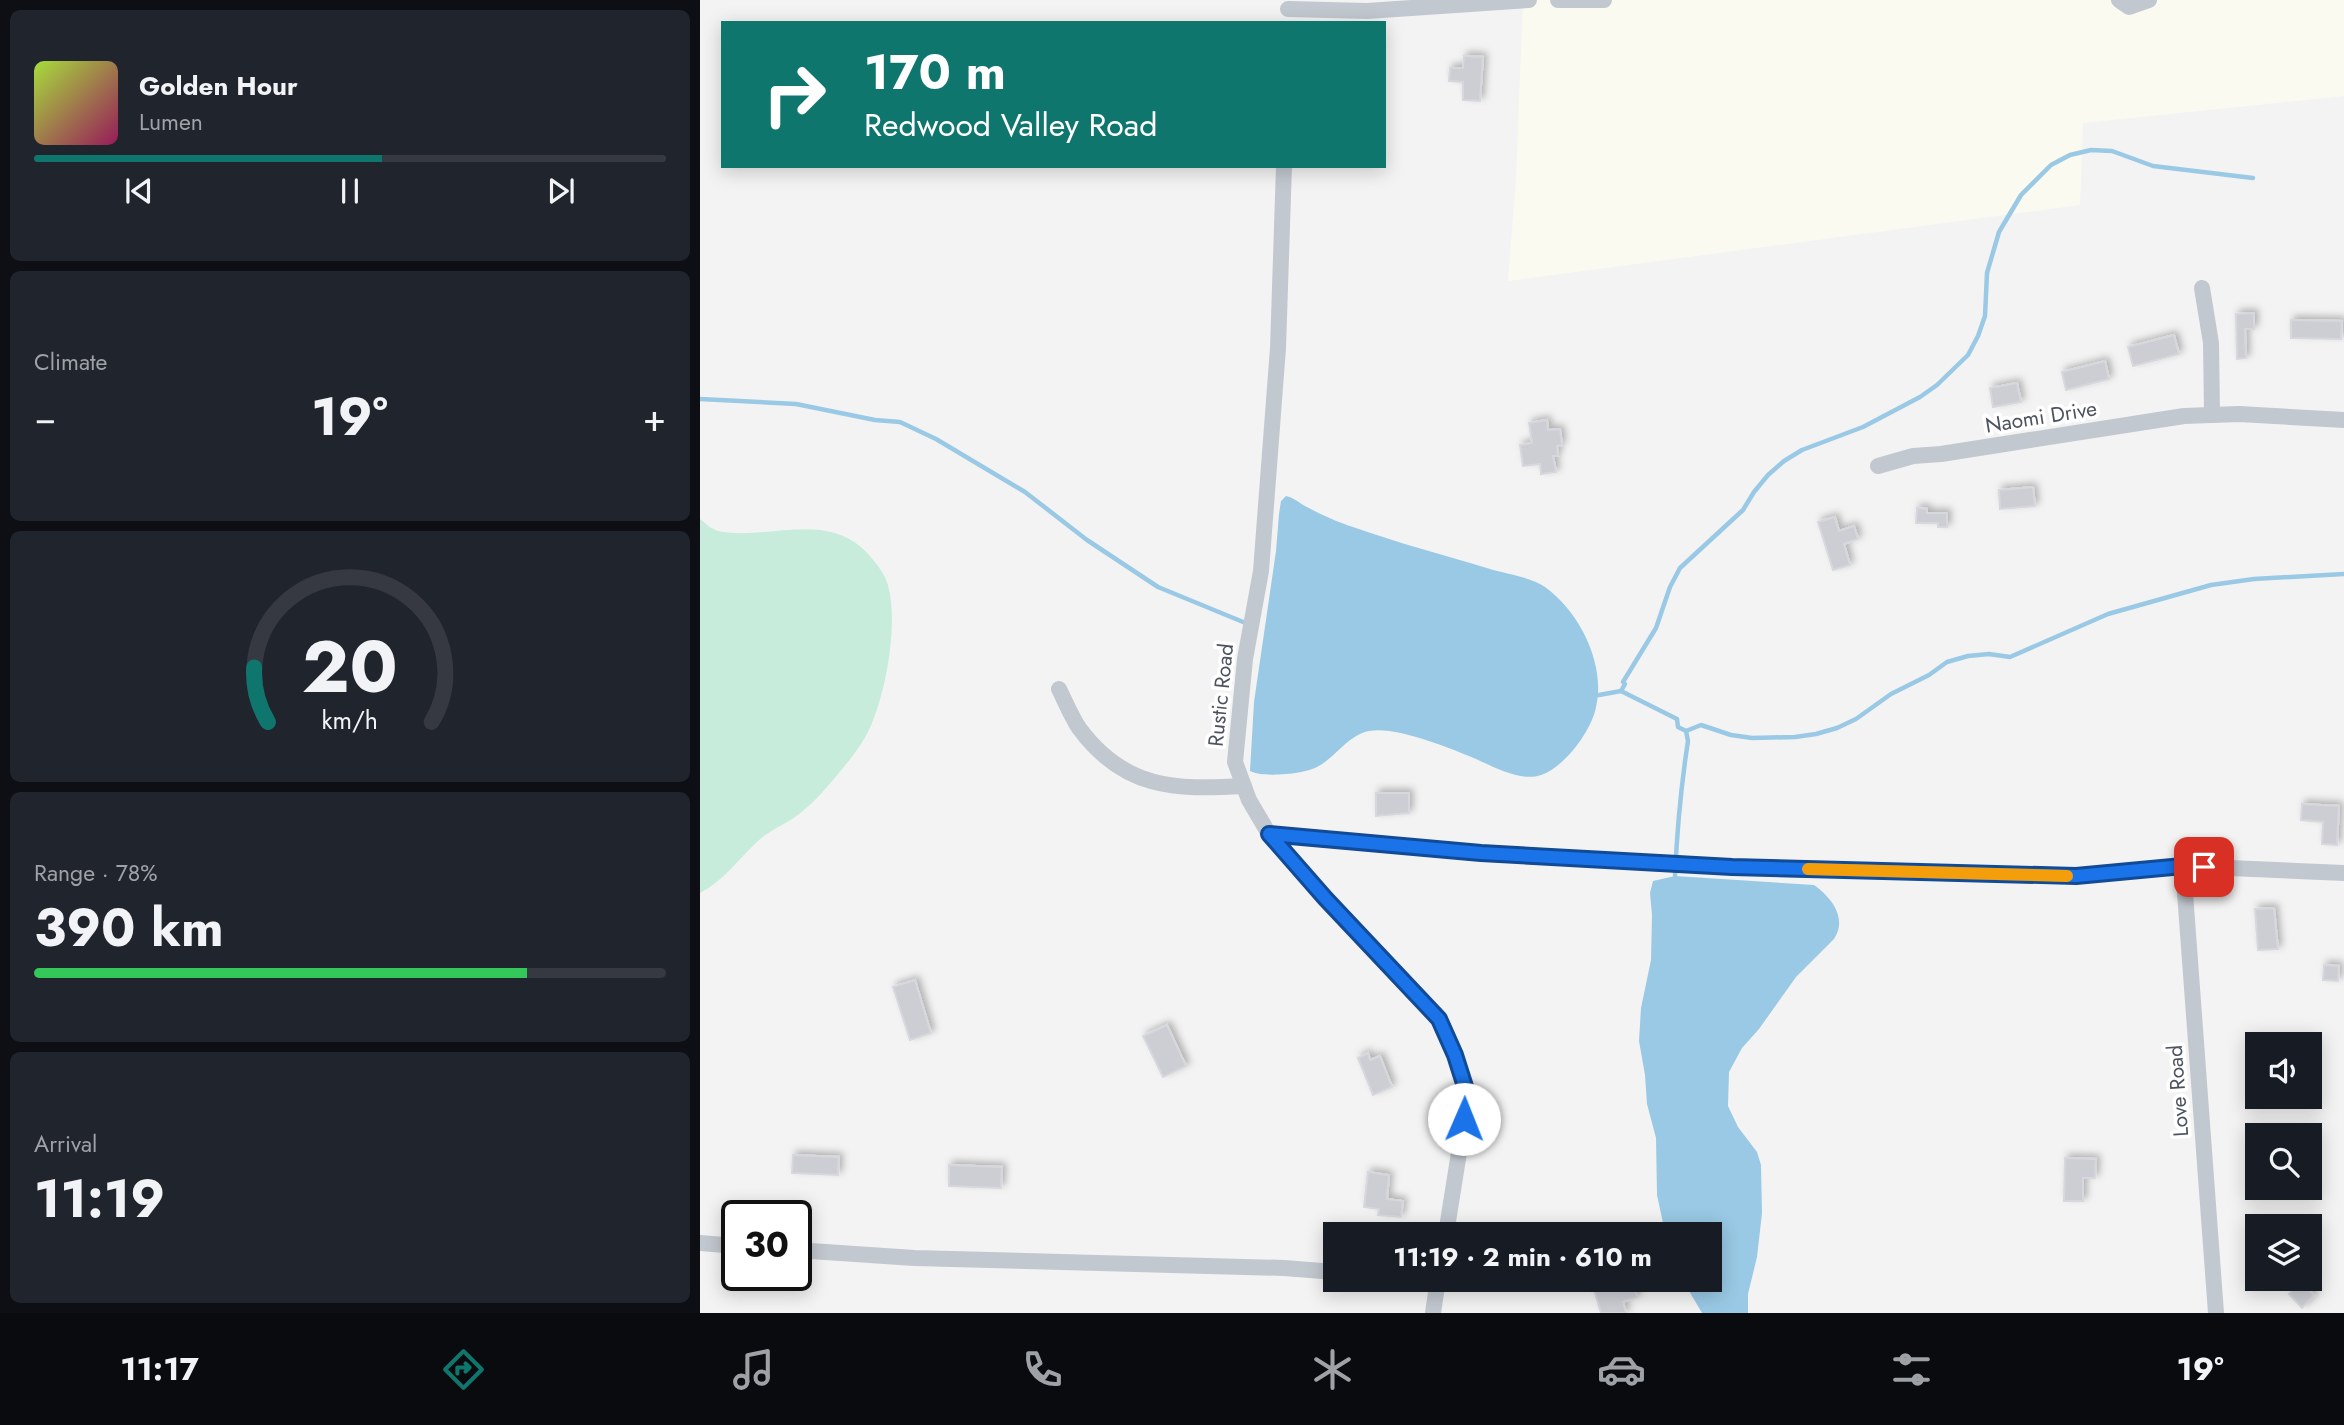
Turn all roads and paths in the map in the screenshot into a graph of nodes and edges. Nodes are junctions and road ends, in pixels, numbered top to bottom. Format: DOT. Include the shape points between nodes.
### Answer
graph roads {
  1 [pos="1530,0"];
  2 [pos="1558,0"];
  3 [pos="1604,0"];
  4 [pos="2119,0"];
  5 [pos="2149,0"];
  6 [pos="1289,11"];
  7 [pos="1284,168"];
  8 [pos="2202,288"];
  9 [pos="2212,414"];
  10 [pos="2344,421"];
  11 [pos="1878,466"];
  12 [pos="1059,689"];
  13 [pos="1244,786"];
  14 [pos="1269,834"];
  15 [pos="2183,866"];
  16 [pos="2344,873"];
  17 [pos="1448,1222"];
  18 [pos="700,1242"];
  19 [pos="721,1244"];
  20 [pos="812,1251"];
  21 [pos="1323,1271"];
  22 [pos="1436,1292"];
  23 [pos="1433,1313"];
  24 [pos="2216,1313"];
  1 -- 6 [label="street"];
  2 -- 3 [label="street"];
  4 -- 5 [label="street" via="2129,7"];
  7 -- 13 [label="street, Rustic Road" via="1278,348 1261,571 1236,738 1235,762"];
  8 -- 9 [label="street" via="2211,343"];
  9 -- 10 [label="street, Naomi Drive"];
  9 -- 11 [label="street, Naomi Drive" via="1913,456"];
  12 -- 13 [label="street" via="1078,726 1106,758 1149,783 1194,789"];
  13 -- 14 [label="street, Rustic Road"];
  14 -- 15 [label="street" via="1481,853 1746,867 2076,876"];
  14 -- 17 [label="street, Rustic Road" via="1439,1019 1468,1096"];
  15 -- 16 [label="street"];
  15 -- 24 [label="street, Love Road"];
  18 -- 19 [label="street"];
  20 -- 21 [label="street"];
  22 -- 23 [label="street"];
}
